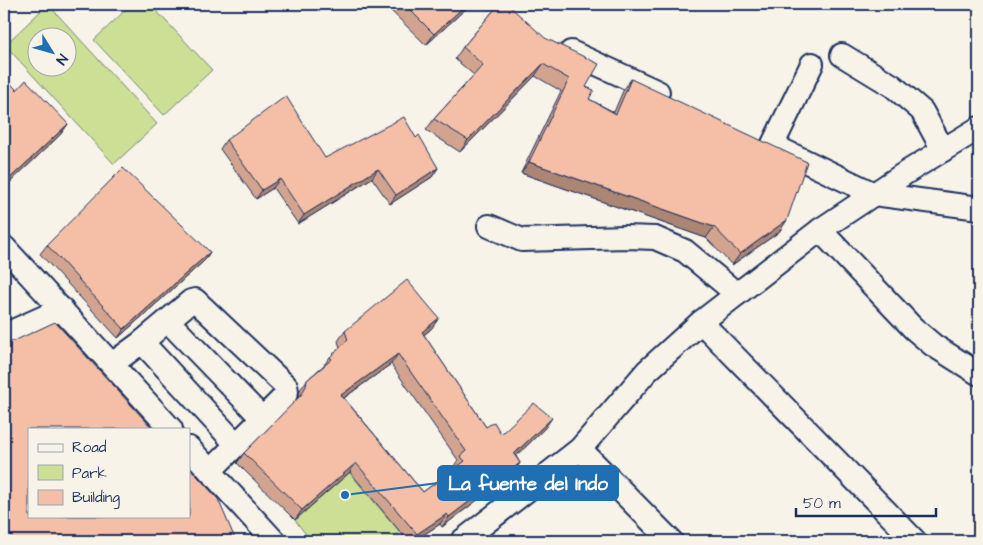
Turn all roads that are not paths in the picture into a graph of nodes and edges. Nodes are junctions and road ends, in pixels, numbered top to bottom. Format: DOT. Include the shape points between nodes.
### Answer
graph roads {
  1 [pos="555,44"];
  2 [pos="842,55"];
  3 [pos="812,64"];
  4 [pos="672,99"];
  5 [pos="979,128"];
  6 [pos="944,150"];
  7 [pos="874,194"];
  8 [pos="979,208"];
  9 [pos="489,226"];
  10 [pos="820,230"];
  11 [pos="4,247"];
  12 [pos="737,294"];
  13 [pos="62,310"];
  14 [pos="168,321"];
  15 [pos="700,322"];
  16 [pos="4,335"];
  17 [pos="142,342"];
  18 [pos="112,364"];
  19 [pos="979,374"];
  20 [pos="262,418"];
  21 [pos="170,428"];
  22 [pos="236,444"];
  23 [pos="190,449"];
  24 [pos="580,449"];
  25 [pos="210,471"];
  26 [pos="467,540"];
  27 [pos="274,541"];
  28 [pos="671,541"];
  29 [pos="915,541"];
  1 -- 4 [label="street"];
  2 -- 6 [label="street" via="892,86 922,111"];
  3 -- 7 [label="street" via="762,141"];
  5 -- 6 [label="street"];
  6 -- 7 [label="street"];
  7 -- 8 [label="street"];
  7 -- 10 [label="street"];
  9 -- 12 [label="street" via="522,240 655,238 685,251"];
  10 -- 12 [label="street"];
  10 -- 19 [label="street" via="913,328 933,345"];
  11 -- 13 [label="street"];
  12 -- 15 [label="street"];
  13 -- 16 [label="street"];
  13 -- 18 [label="street"];
  14 -- 17 [label="street"];
  14 -- 20 [label="street"];
  14 -- 20 [label="street" via="190,301 200,302 286,386 285,396"];
  15 -- 24 [label="street" via="648,371"];
  15 -- 29 [label="street"];
  17 -- 18 [label="street"];
  17 -- 22 [label="street"];
  18 -- 21 [label="street"];
  20 -- 22 [label="street"];
  22 -- 25 [label="street"];
  23 -- 25 [label="street"];
  24 -- 26 [label="street"];
  24 -- 28 [label="street"];
  25 -- 27 [label="street"];
}
